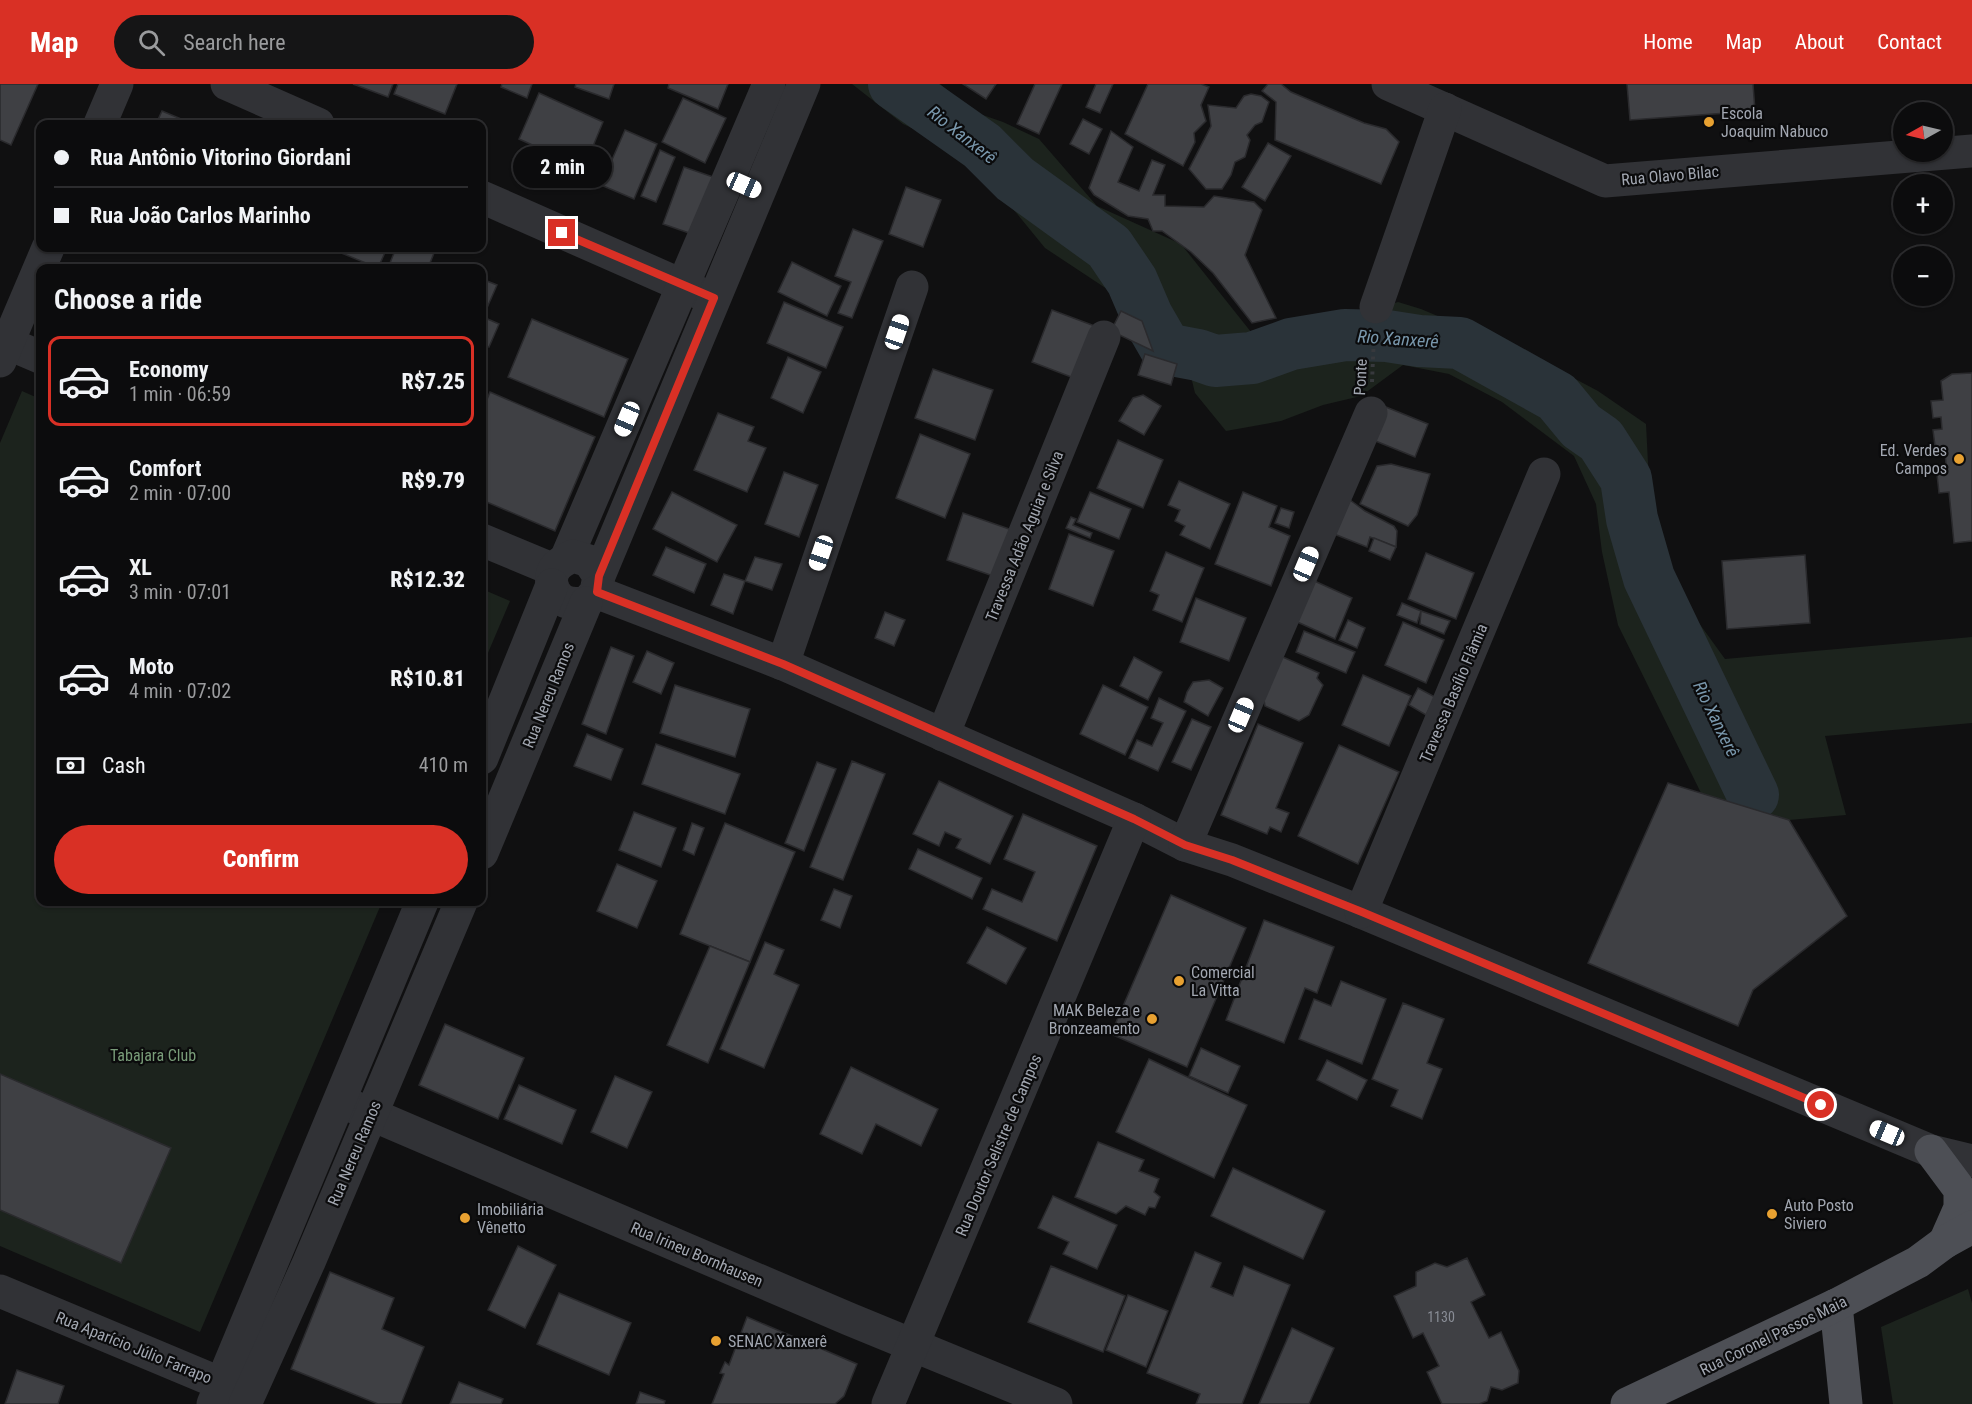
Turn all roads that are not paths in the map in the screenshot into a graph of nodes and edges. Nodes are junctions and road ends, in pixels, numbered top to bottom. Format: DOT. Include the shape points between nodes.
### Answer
graph roads {
  1 [pos="117,84"];
  2 [pos="227,84"];
  3 [pos="769,84"];
  4 [pos="804,84"];
  5 [pos="1388,84"];
  6 [pos="1445,109"];
  7 [pos="102,120"];
  8 [pos="309,120"];
  9 [pos="1972,151"];
  10 [pos="729,178"];
  11 [pos="759,192"];
  12 [pos="486,199"];
  13 [pos="36,275"];
  14 [pos="683,287"];
  15 [pos="912,287"];
  16 [pos="714,298"];
  17 [pos="1376,307"];
  18 [pos="1104,337"];
  19 [pos="3,348"];
  20 [pos="36,356"];
  21 [pos="1371,413"];
  22 [pos="618,441"];
  23 [pos="650,456"];
  24 [pos="1544,474"];
  25 [pos="486,542"];
  26 [pos="558,571"];
  27 [pos="594,590"];
  28 [pos="783,664"];
  29 [pos="943,735"];
  30 [pos="486,746"];
  31 [pos="486,752"];
  32 [pos="520,761"];
  33 [pos="1134,819"];
  34 [pos="486,843"];
  35 [pos="1185,845"];
  36 [pos="419,908"];
  37 [pos="1362,912"];
  38 [pos="455,915"];
  39 [pos="340,1101"];
  40 [pos="370,1114"];
  41 [pos="1931,1151"];
  42 [pos="1972,1161"];
  43 [pos="1972,1181"];
  44 [pos="1963,1239"];
  45 [pos="277,1248"];
  46 [pos="309,1262"];
  47 [pos="0,1291"];
  48 [pos="1836,1305"];
  49 [pos="914,1346"];
  50 [pos="239,1398"];
  51 [pos="888,1404"];
  52 [pos="1056,1404"];
  53 [pos="1627,1404"];
  54 [pos="1846,1404"];
  1 -- 7 [label="street"];
  2 -- 8 [label="street"];
  3 -- 10 [label="street"];
  4 -- 11 [label="street, Rua Nereu Ramos"];
  5 -- 6 [label="street, Rua Olavo Bilac"];
  6 -- 9 [label="street, Rua Olavo Bilac" via="1605,181"];
  6 -- 17 [label="street"];
  10 -- 11 [label="street"];
  10 -- 14 [label="street"];
  11 -- 16 [label="street, Rua Nereu Ramos"];
  12 -- 14 [label="street"];
  13 -- 19 [label="street"];
  14 -- 16 [label="street"];
  14 -- 22 [label="street"];
  15 -- 28 [label="street"];
  16 -- 23 [label="street, Rua Nereu Ramos"];
  18 -- 29 [label="street, Travessa Adão Aguiar e Silva"];
  19 -- 20 [label="street"];
  21 -- 35 [label="street"];
  22 -- 23 [label="street"];
  22 -- 26 [label="street"];
  23 -- 27 [label="street, Rua Nereu Ramos"];
  24 -- 37 [label="street, Travessa Basílio Flâmia"];
  25 -- 26 [label="street"];
  26 -- 27 [label="street" via="573,556 589,561"];
  26 -- 30 [label="street"];
  27 -- 28 [label="street"];
  27 -- 32 [label="street, Rua Nereu Ramos"];
  28 -- 29 [label="street"];
  29 -- 33 [label="street"];
  31 -- 32 [label="street"];
  32 -- 34 [label="street, Rua Nereu Ramos"];
  33 -- 35 [label="street"];
  33 -- 49 [label="street, Rua Doutor Selistre de Campos"];
  35 -- 37 [label="street"];
  36 -- 38 [label="street"];
  36 -- 39 [label="street, Rua Nereu Ramos"];
  37 -- 41 [label="street"];
  38 -- 40 [label="street, Rua Nereu Ramos"];
  39 -- 40 [label="street, Rua Irineu Bornhausen"];
  39 -- 45 [label="street, Rua Nereu Ramos"];
  40 -- 46 [label="street, Rua Nereu Ramos"];
  40 -- 49 [label="street, Rua Irineu Bornhausen"];
  41 -- 42 [label="street"];
  41 -- 43 [label="street"];
  41 -- 44 [label="main road" via="1960,1190"];
  44 -- 48 [label="main road, Rua Coronel Passos Maia"];
  45 -- 46 [label="street"];
  45 -- 50 [label="street, Rua Nereu Ramos"];
  46 -- 50 [label="street, Rua Nereu Ramos"];
  47 -- 50 [label="street, Rua Aparício Júlio Farrapo"];
  48 -- 53 [label="main road, Rua Coronel Passos Maia"];
  48 -- 54 [label="main road"];
  49 -- 51 [label="street, Rua Doutor Selistre de Campos"];
  49 -- 52 [label="street, Rua Irineu Bornhausen"];
}
